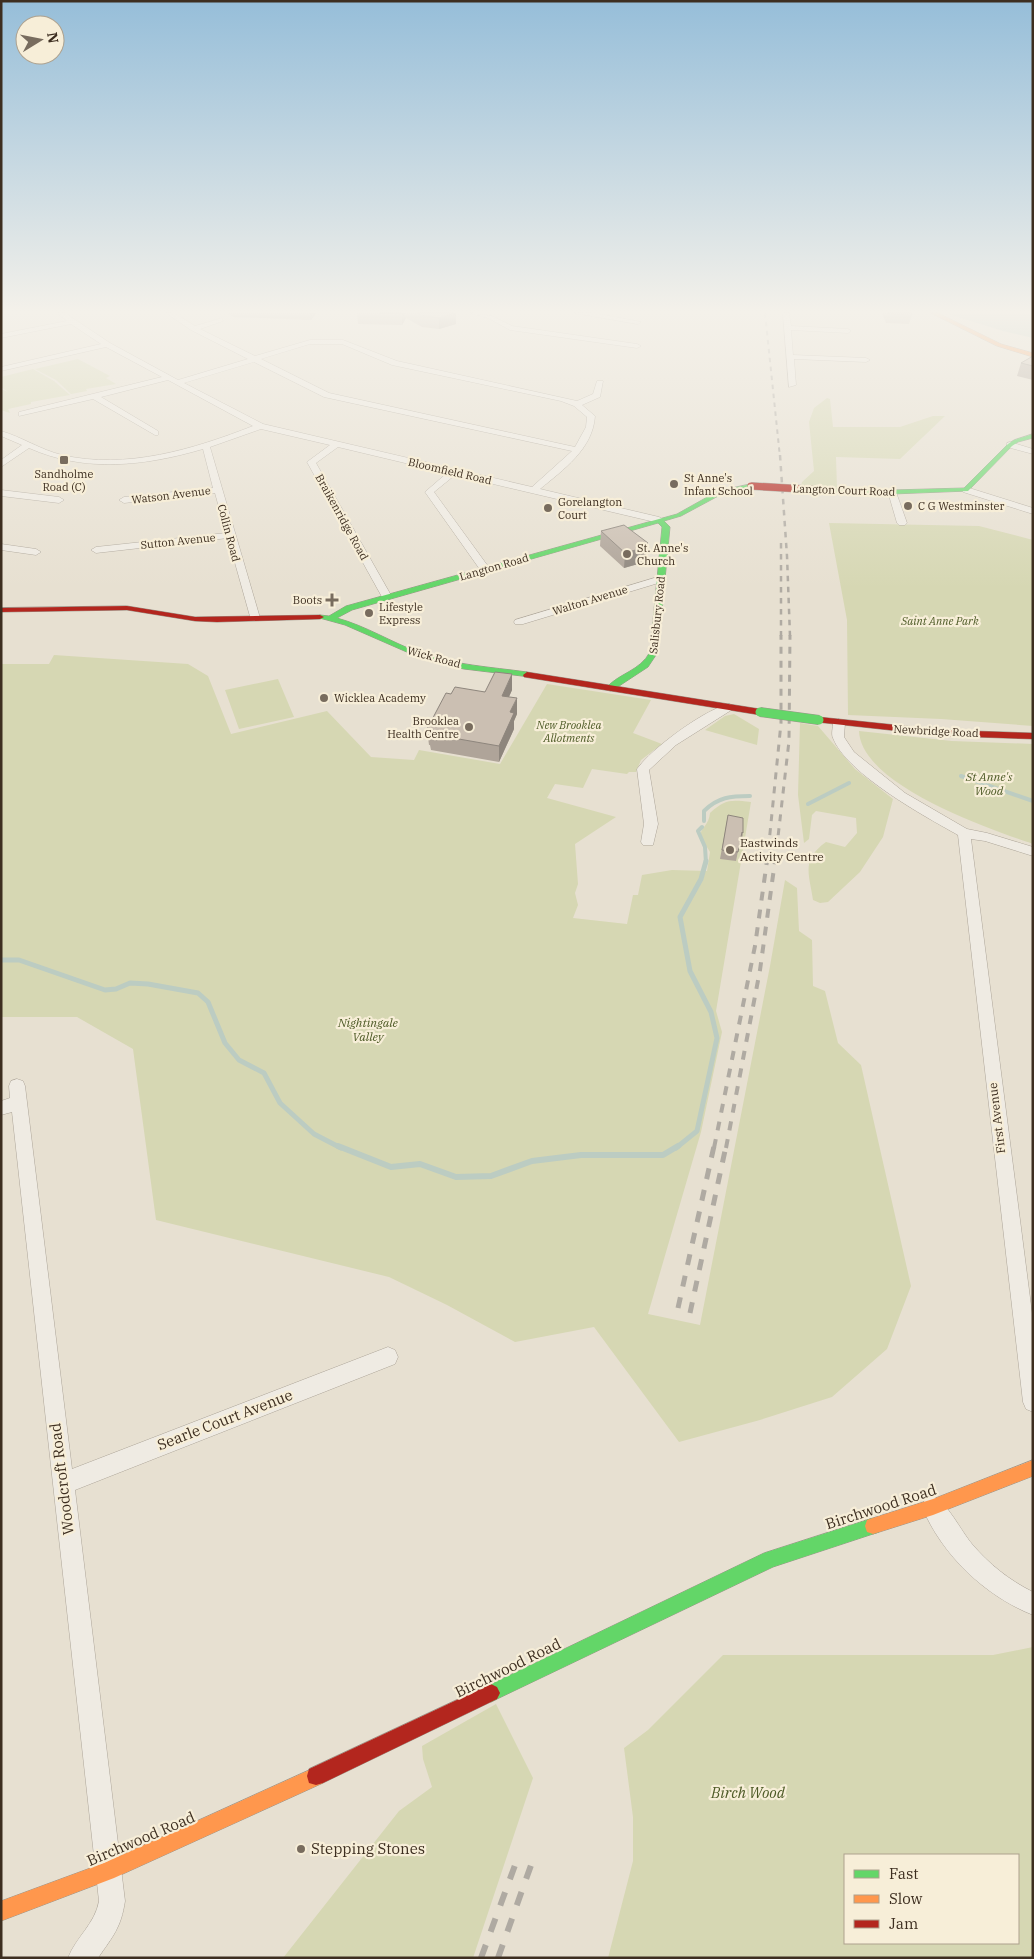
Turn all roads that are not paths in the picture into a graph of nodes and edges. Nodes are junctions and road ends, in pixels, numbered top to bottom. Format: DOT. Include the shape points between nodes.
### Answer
graph roads {
  1 [pos="64,404"];
  2 [pos="108,404"];
  3 [pos="218,404"];
  4 [pos="370,404"];
  5 [pos="577,404"];
  6 [pos="22,414"];
  7 [pos="260,426"];
  8 [pos="155,433"];
  9 [pos="1,434"];
  10 [pos="1033,436"];
  11 [pos="28,445"];
  12 [pos="335,445"];
  13 [pos="1010,445"];
  14 [pos="206,446"];
  15 [pos="577,450"];
  16 [pos="1033,452"];
  17 [pos="1,464"];
  18 [pos="453,472"];
  19 [pos="218,490"];
  20 [pos="966,490"];
  21 [pos="533,491"];
  22 [pos="892,492"];
  23 [pos="1,493"];
  24 [pos="124,500"];
  25 [pos="59,501"];
  26 [pos="1033,511"];
  27 [pos="659,520"];
  28 [pos="902,523"];
  29 [pos="230,535"];
  30 [pos="24,541"];
  31 [pos="1,547"];
  32 [pos="15,549"];
  33 [pos="96,550"];
  34 [pos="36,552"];
  35 [pos="485,570"];
  36 [pos="661,579"];
  37 [pos="386,597"];
  38 [pos="1,610"];
  39 [pos="254,618"];
  40 [pos="331,618"];
  41 [pos="519,622"];
  42 [pos="610,688"];
  43 [pos="729,707"];
  44 [pos="839,723"];
  45 [pos="1033,736"];
  46 [pos="964,834"];
  47 [pos="648,842"];
  48 [pos="1033,852"];
  49 [pos="12,1099"];
  50 [pos="388,1357"];
  51 [pos="1033,1402"];
  52 [pos="1033,1468"];
  53 [pos="62,1484"];
  54 [pos="933,1507"];
  55 [pos="1033,1604"];
  56 [pos="107,1871"];
  57 [pos="1,1911"];
  58 [pos="81,1958"];
  1 -- 6 [label="street"];
  2 -- 8 [label="street"];
  3 -- 7 [label="street, Bloomfield Road"];
  4 -- 15 [label="street"];
  5 -- 15 [label="street" via="587,411 591,420 590,429"];
  7 -- 12 [label="street, Bloomfield Road"];
  7 -- 14 [label="street"];
  9 -- 11 [label="street"];
  10 -- 13 [label="street"];
  11 -- 14 [label="street" via="59,457 97,462 150,458"];
  11 -- 17 [label="street"];
  12 -- 18 [label="street, Bloomfield Road"];
  12 -- 37 [label="street, Braikenridge Road" via="312,462"];
  13 -- 16 [label="street"];
  13 -- 20 [label="street"];
  14 -- 19 [label="street, Collin Road"];
  15 -- 21 [label="street"];
  18 -- 21 [label="street, Bloomfield Road"];
  18 -- 35 [label="street" via="429,492"];
  19 -- 24 [label="street, Watson Avenue"];
  19 -- 29 [label="street, Collin Road"];
  20 -- 22 [label="street, Langton Court Road"];
  20 -- 26 [label="street, Langton Court Road"];
  21 -- 27 [label="street, Bloomfield Road"];
  22 -- 27 [label="street, Langton Court Road, bridge" via="752,486 725,490 679,515"];
  22 -- 28 [label="street"];
  23 -- 25 [label="street"];
  27 -- 35 [label="street, Langton Road"];
  27 -- 36 [label="street, Salisbury Road" via="666,527"];
  29 -- 33 [label="street, Sutton Avenue" via="126,543"];
  29 -- 39 [label="street, Collin Road"];
  30 -- 32 [label="street"];
  31 -- 32 [label="street"];
  32 -- 34 [label="street"];
  35 -- 37 [label="street, Langton Road"];
  36 -- 41 [label="street, Walton Avenue"];
  36 -- 42 [label="street, Salisbury Road" via="651,664 642,672 616,681"];
  37 -- 40 [label="street, Langton Road" via="349,608"];
  38 -- 39 [label="street, Wick Road" via="127,608 195,618"];
  39 -- 40 [label="street, Wick Road"];
  40 -- 42 [label="street, Wick Road" via="351,623 400,648 429,658"];
  42 -- 43 [label="street, Wick Road"];
  43 -- 44 [label="street, Wick Road, bridge"];
  43 -- 47 [label="street" via="654,755 643,769 651,824"];
  44 -- 45 [label="street, Newbridge Road" via="944,733"];
  44 -- 46 [label="street" via="838,737 850,755 900,796"];
  46 -- 48 [label="street" via="987,837"];
  46 -- 51 [label="street, First Avenue"];
  49 -- 53 [label="street, Woodcroft Road"];
  50 -- 53 [label="street, Searle Court Avenue"];
  52 -- 54 [label="street, Birchwood Road"];
  53 -- 56 [label="street, Woodcroft Road"];
  54 -- 55 [label="street" via="951,1538 978,1568 1003,1589"];
  54 -- 56 [label="street, Birchwood Road" via="770,1559 345,1764"];
  56 -- 57 [label="street, Birchwood Road"];
  56 -- 58 [label="street, Woodcroft Road" via="112,1901 109,1919"];
}
